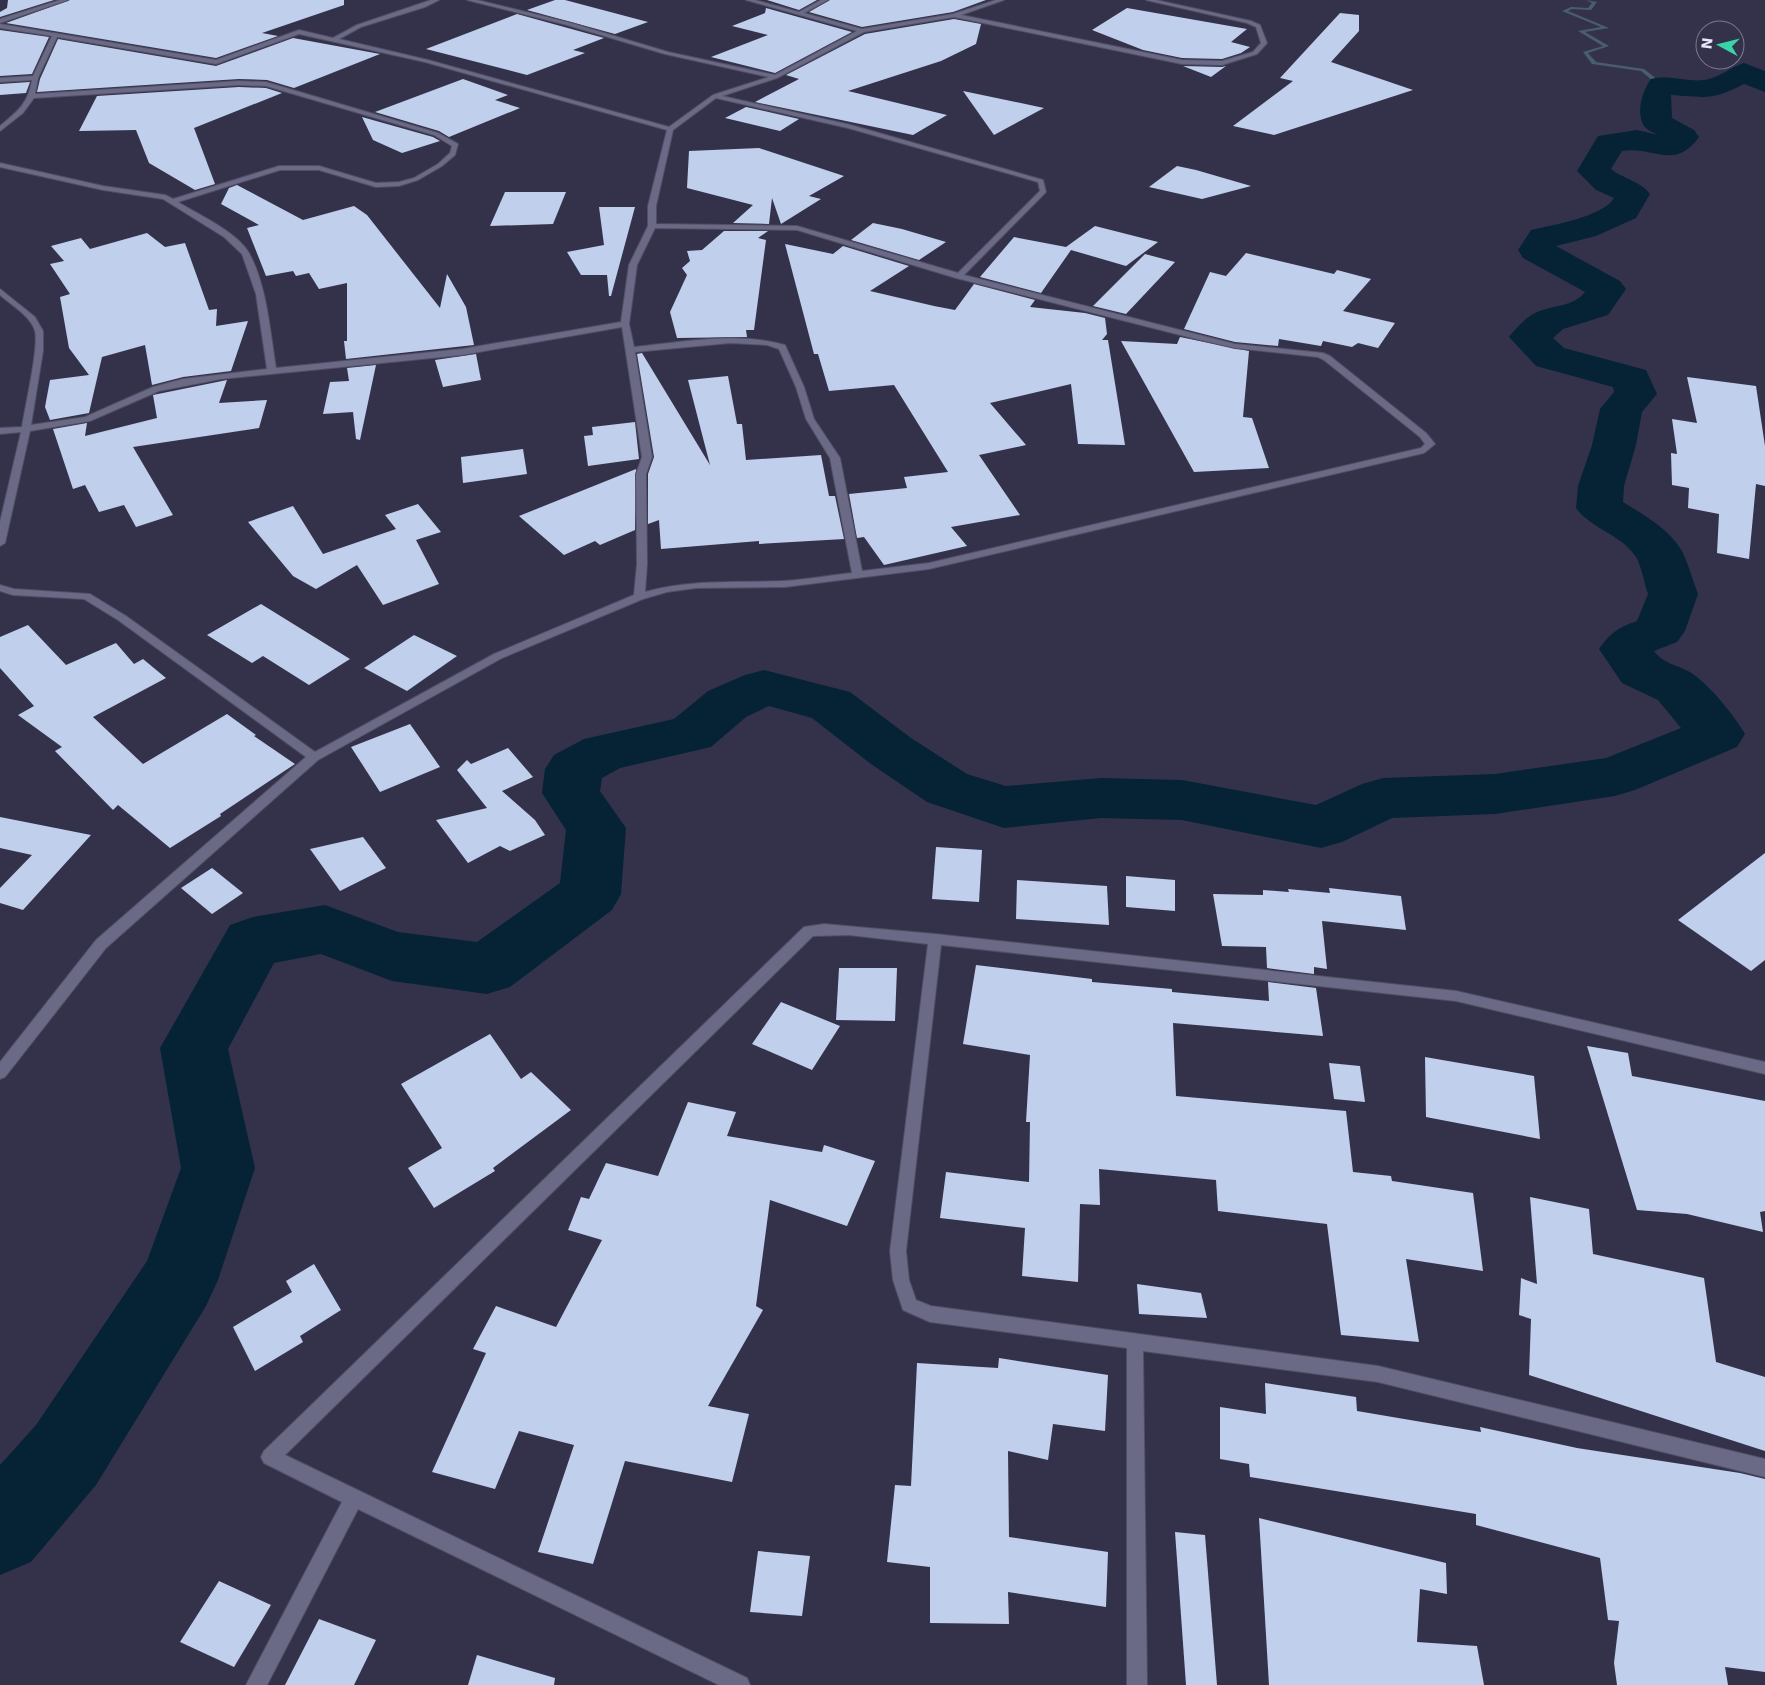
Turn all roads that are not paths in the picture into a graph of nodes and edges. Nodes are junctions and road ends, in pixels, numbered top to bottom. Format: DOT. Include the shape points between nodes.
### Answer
graph roads {
  1 [pos="65,0"];
  2 [pos="436,0"];
  3 [pos="470,0"];
  4 [pos="749,0"];
  5 [pos="825,0"];
  6 [pos="1001,0"];
  7 [pos="1149,0"];
  8 [pos="799,14"];
  9 [pos="954,15"];
  10 [pos="0,22"];
  11 [pos="0,26"];
  12 [pos="862,31"];
  13 [pos="55,36"];
  14 [pos="335,38"];
  15 [pos="775,77"];
  16 [pos="35,78"];
  17 [pos="0,80"];
  18 [pos="32,96"];
  19 [pos="715,96"];
  20 [pos="0,129"];
  21 [pos="670,129"];
  22 [pos="0,165"];
  23 [pos="174,201"];
  24 [pos="652,226"];
  25 [pos="959,276"];
  26 [pos="0,291"];
  27 [pos="625,324"];
  28 [pos="631,350"];
  29 [pos="272,372"];
  30 [pos="26,429"];
  31 [pos="0,430"];
  32 [pos="0,543"];
  33 [pos="858,575"];
  34 [pos="0,588"];
  35 [pos="639,597"];
  36 [pos="314,757"];
  37 [pos="935,939"];
  38 [pos="1765,1068"];
  39 [pos="0,1073"];
  40 [pos="1135,1340"];
  41 [pos="1765,1468"];
  42 [pos="354,1498"];
  43 [pos="256,1685"];
  44 [pos="740,1685"];
  45 [pos="1137,1685"];
  1 -- 10 [label="street"];
  2 -- 14 [label="street" via="410,11 364,23"];
  3 -- 15 [label="street"];
  4 -- 8 [label="street"];
  5 -- 8 [label="street"];
  6 -- 9 [label="street"];
  7 -- 9 [label="street" via="1249,22 1258,26 1264,43 1255,53 1222,63 1189,63"];
  8 -- 12 [label="street"];
  9 -- 12 [label="street"];
  11 -- 13 [label="street"];
  12 -- 15 [label="street"];
  13 -- 14 [label="street" via="216,62 296,32"];
  13 -- 16 [label="street"];
  14 -- 21 [label="street"];
  15 -- 19 [label="street"];
  16 -- 17 [label="street"];
  16 -- 18 [label="street"];
  18 -- 20 [label="street" via="21,112"];
  18 -- 23 [label="street" via="266,84 436,134 456,144 453,154 440,165 416,179 399,184 376,185 319,168 279,168"];
  19 -- 21 [label="street"];
  19 -- 25 [label="street" via="849,126 1041,181 1044,191"];
  21 -- 24 [label="street" via="652,206"];
  22 -- 23 [label="street"];
  23 -- 29 [label="street" via="227,235 245,253 260,294"];
  24 -- 25 [label="street" via="797,228"];
  24 -- 27 [label="street" via="633,265"];
  25 -- 33 [label="street" via="1235,346 1328,358 1430,444 1424,450 929,566"];
  26 -- 30 [label="street" via="32,319 38,331 39,351"];
  27 -- 28 [label="street"];
  27 -- 29 [label="street" via="462,352"];
  28 -- 33 [label="street" via="750,339 782,347 810,419 835,458"];
  28 -- 35 [label="street" via="647,457 641,474"];
  29 -- 30 [label="street" via="183,382 156,389 87,419"];
  30 -- 31 [label="street"];
  30 -- 32 [label="street"];
  33 -- 35 [label="street" via="785,584 696,585"];
  34 -- 36 [label="street" via="13,592 86,596 122,618"];
  35 -- 36 [label="street" via="498,656"];
  36 -- 39 [label="street" via="101,944"];
  37 -- 38 [label="street" via="1456,996"];
  37 -- 40 [label="street" via="898,1251 901,1280 909,1305 930,1314"];
  37 -- 42 [label="street" via="824,929 809,932 797,942 270,1458"];
  40 -- 41 [label="street" via="1378,1374"];
  40 -- 45 [label="street"];
  42 -- 43 [label="street"];
  42 -- 44 [label="street"];
}
